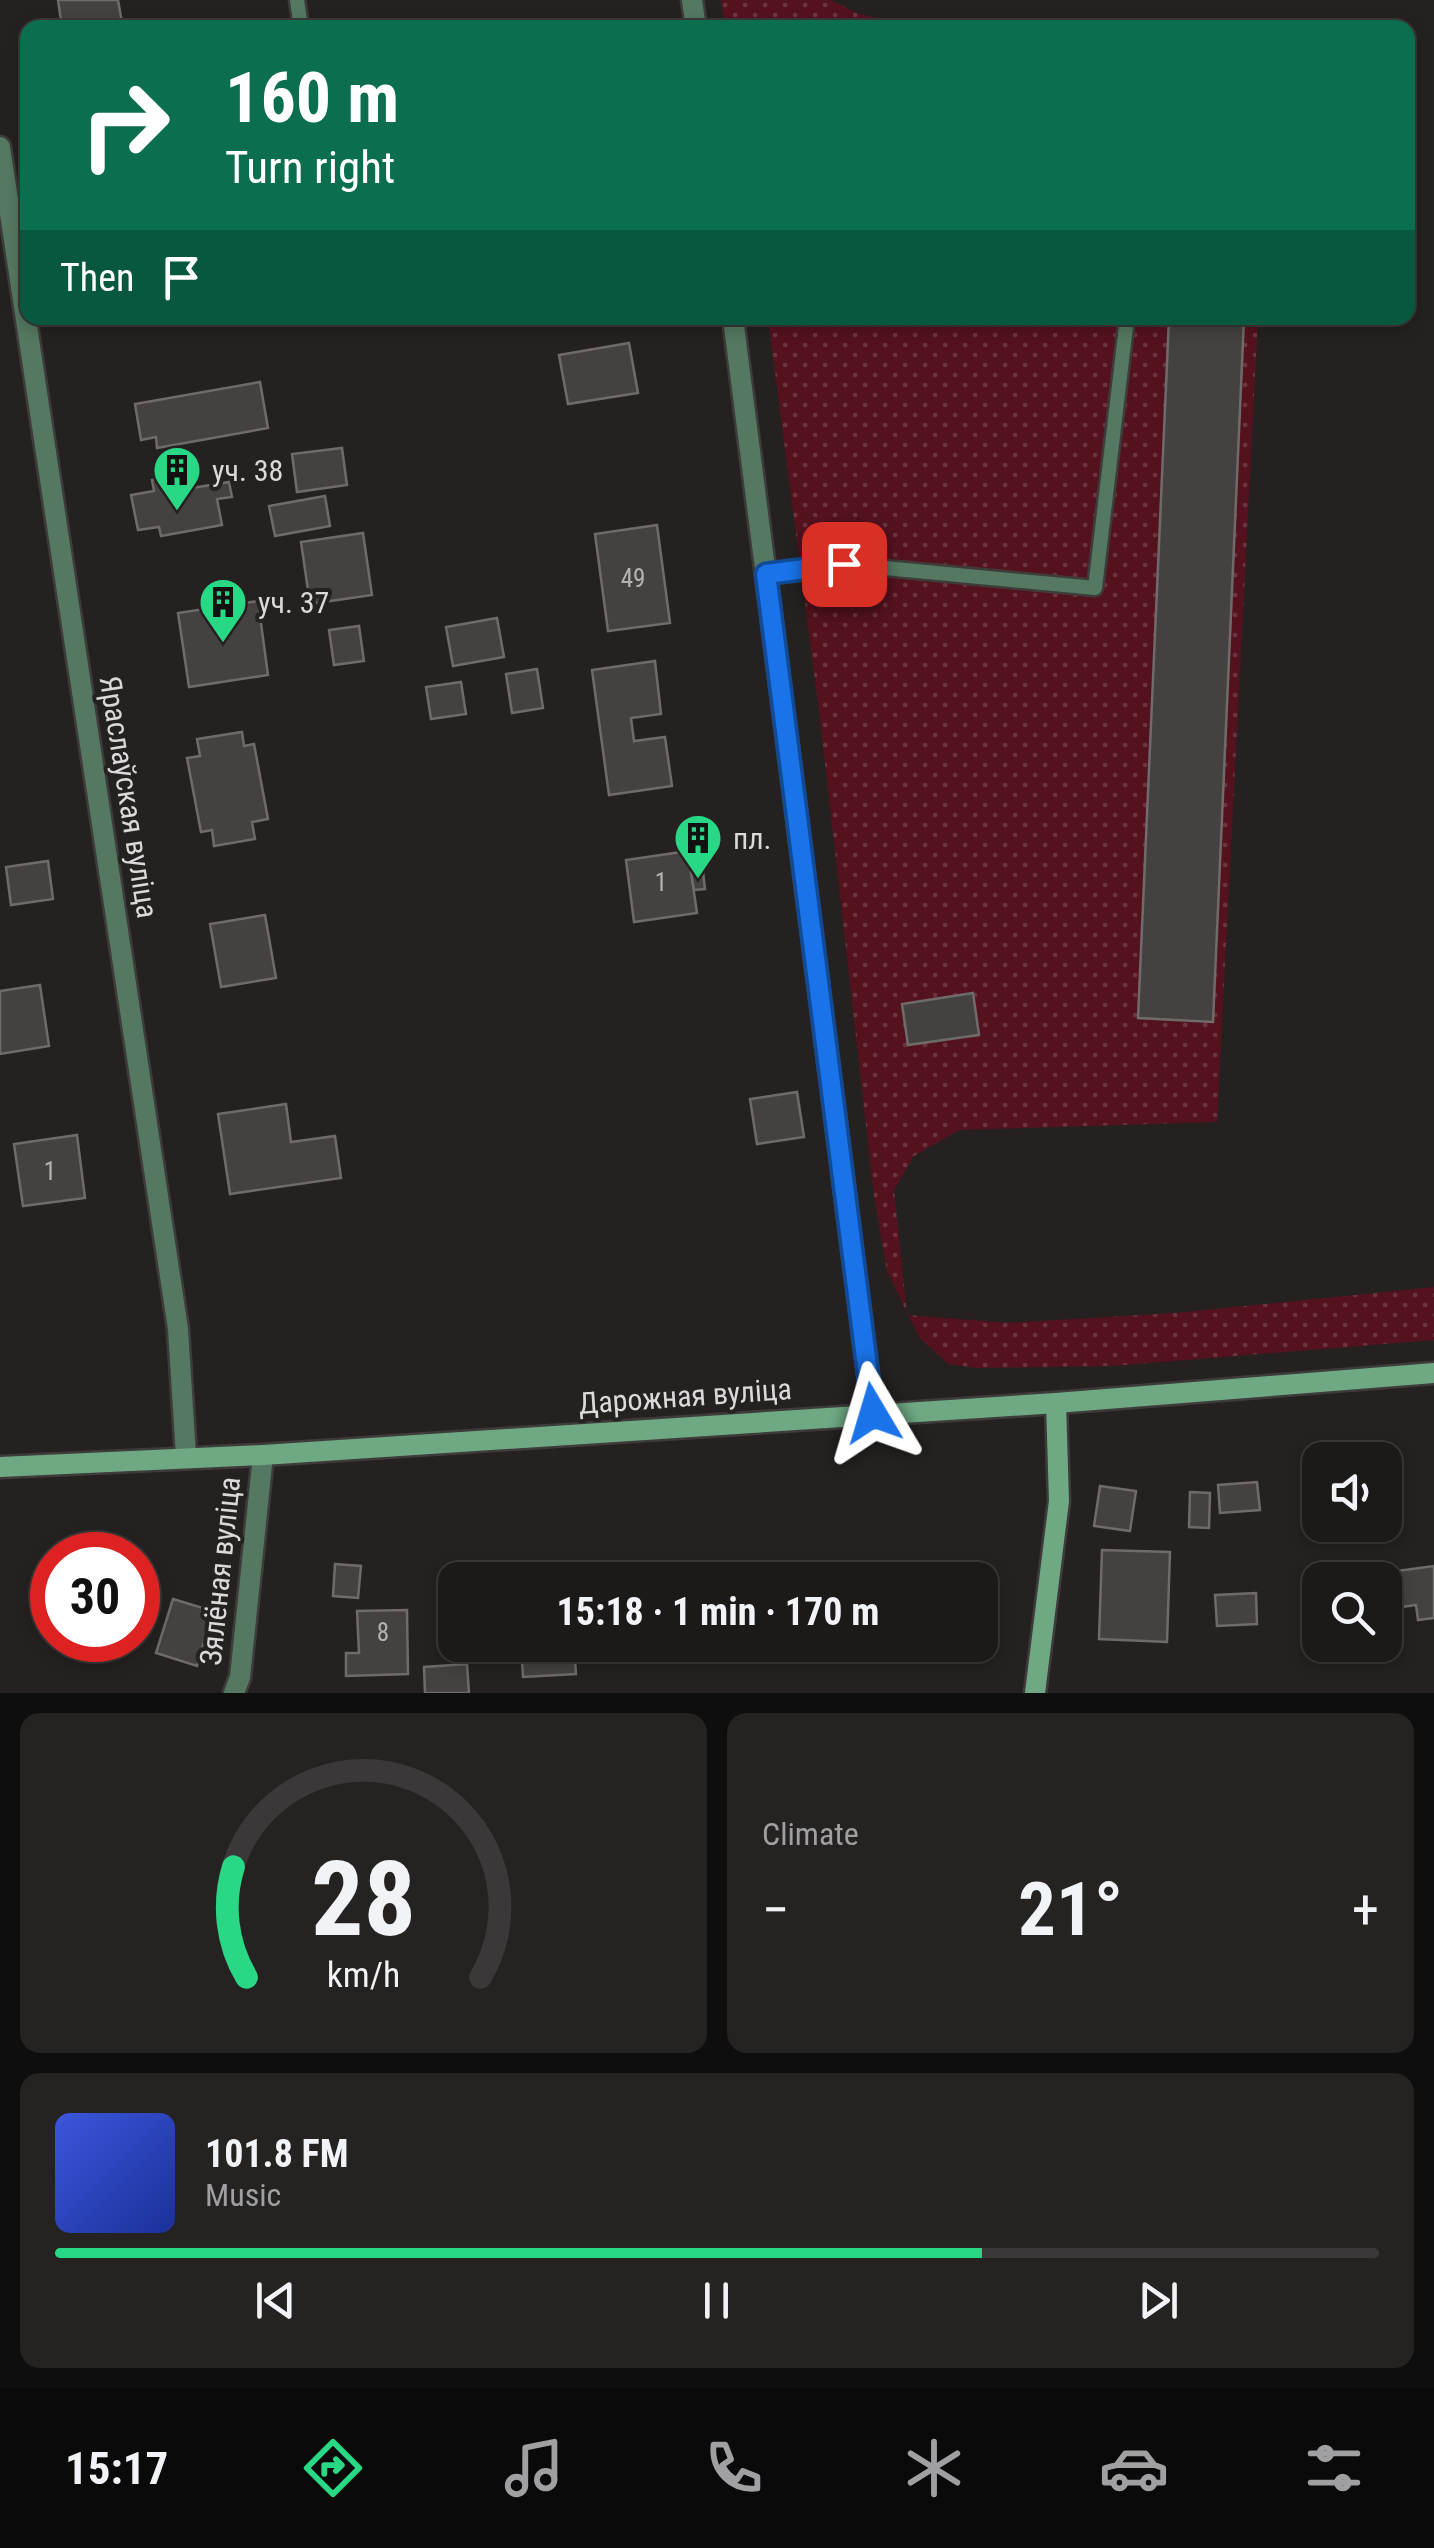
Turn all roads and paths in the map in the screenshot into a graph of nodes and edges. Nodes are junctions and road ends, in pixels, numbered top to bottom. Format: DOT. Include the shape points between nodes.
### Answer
graph roads {
  1 [pos="0,148"];
  2 [pos="20,281"];
  3 [pos="27,325"];
  4 [pos="734,325"];
  5 [pos="1125,325"];
  6 [pos="766,574"];
  7 [pos="1434,1373"];
  8 [pos="1056,1404"];
  9 [pos="873,1413"];
  10 [pos="263,1454"];
  11 [pos="186,1456"];
  12 [pos="0,1467"];
  13 [pos="234,1693"];
  14 [pos="1034,1693"];
  1 -- 2 [label="street, Яраслаўская вуліца"];
  3 -- 11 [label="street, Яраслаўская вуліца" via="178,1329"];
  4 -- 6 [label="street"];
  5 -- 6 [label="lane" via="1096,588 844,564"];
  6 -- 9 [label="street"];
  7 -- 8 [label="main road, Дарожная вуліца"];
  8 -- 9 [label="main road, Дарожная вуліца"];
  8 -- 14 [label="main road" via="1059,1500"];
  9 -- 10 [label="main road, Дарожная вуліца"];
  10 -- 11 [label="main road, Дарожная вуліца"];
  10 -- 13 [label="street, Зялёная вуліца"];
  11 -- 12 [label="main road, Дарожная вуліца"];
}
